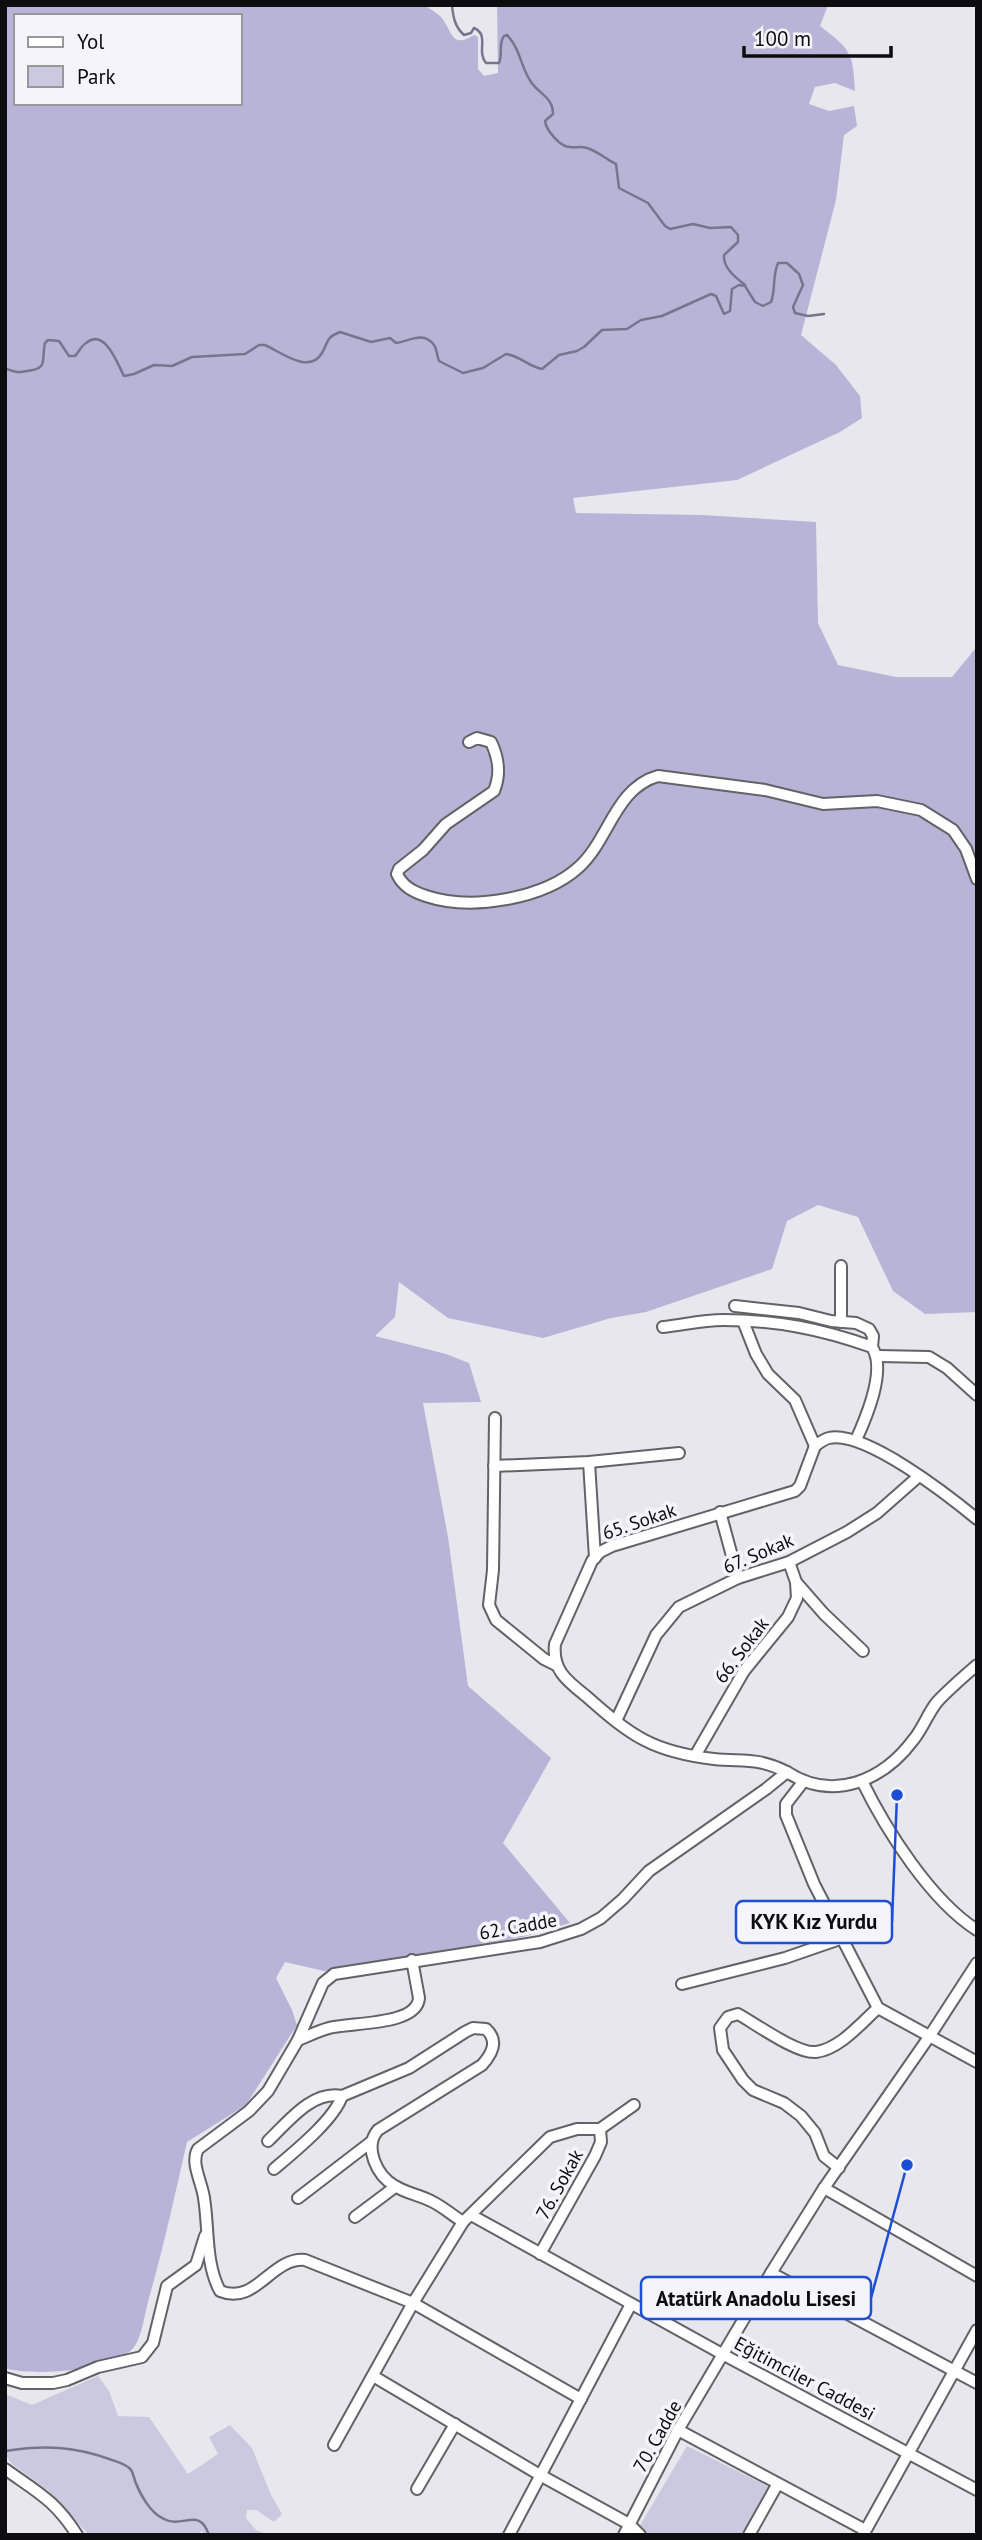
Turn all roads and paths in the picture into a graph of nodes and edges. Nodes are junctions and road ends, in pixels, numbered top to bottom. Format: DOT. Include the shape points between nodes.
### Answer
graph roads {
  1 [pos="468,742"];
  2 [pos="977,879"];
  3 [pos="841,1266"];
  4 [pos="735,1306"];
  5 [pos="743,1321"];
  6 [pos="841,1322"];
  7 [pos="663,1327"];
  8 [pos="875,1352"];
  9 [pos="977,1395"];
  10 [pos="495,1418"];
  11 [pos="856,1440"];
  12 [pos="815,1446"];
  13 [pos="679,1453"];
  14 [pos="589,1462"];
  15 [pos="495,1466"];
  16 [pos="919,1476"];
  17 [pos="720,1512"];
  18 [pos="977,1519"];
  19 [pos="595,1558"];
  20 [pos="789,1562"];
  21 [pos="738,1578"];
  22 [pos="796,1582"];
  23 [pos="863,1651"];
  24 [pos="556,1665"];
  25 [pos="977,1665"];
  26 [pos="616,1721"];
  27 [pos="695,1756"];
  28 [pos="787,1772"];
  29 [pos="862,1781"];
  30 [pos="803,1782"];
  31 [pos="977,1930"];
  32 [pos="843,1938"];
  33 [pos="412,1960"];
  34 [pos="977,1963"];
  35 [pos="682,1984"];
  36 [pos="878,2008"];
  37 [pos="929,2036"];
  38 [pos="298,2040"];
  39 [pos="977,2062"];
  40 [pos="342,2096"];
  41 [pos="634,2105"];
  42 [pos="600,2129"];
  43 [pos="268,2141"];
  44 [pos="371,2142"];
  45 [pos="839,2168"];
  46 [pos="274,2169"];
  47 [pos="395,2186"];
  48 [pos="824,2189"];
  49 [pos="298,2198"];
  50 [pos="355,2217"];
  51 [pos="467,2218"];
  52 [pos="206,2233"];
  53 [pos="540,2254"];
  54 [pos="771,2273"];
  55 [pos="977,2276"];
  56 [pos="414,2303"];
  57 [pos="632,2304"];
  58 [pos="977,2330"];
  59 [pos="724,2355"];
  60 [pos="955,2370"];
  61 [pos="373,2376"];
  62 [pos="5,2378"];
  63 [pos="977,2383"];
  64 [pos="581,2399"];
  65 [pos="455,2424"];
  66 [pos="678,2430"];
  67 [pos="334,2445"];
  68 [pos="907,2453"];
  69 [pos="5,2469"];
  70 [pos="540,2475"];
  71 [pos="777,2485"];
  72 [pos="417,2489"];
  73 [pos="977,2490"];
  74 [pos="629,2524"];
  75 [pos="864,2532"];
  76 [pos="77,2535"];
  77 [pos="509,2535"];
  78 [pos="624,2535"];
  79 [pos="640,2535"];
  80 [pos="749,2535"];
  1 -- 2 [label="street" via="477,738 491,742 499,771 494,791 446,824 397,874 405,886 442,901 505,899 542,890 569,876 593,853 625,798 635,787 658,776 765,789 823,804 877,802 921,810 953,830"];
  3 -- 6 [label="street"];
  4 -- 6 [label="street"];
  5 -- 7 [label="street"];
  5 -- 8 [label="street" via="808,1327"];
  5 -- 12 [label="street" via="768,1374 795,1400"];
  6 -- 8 [label="street" via="869,1329"];
  8 -- 9 [label="street" via="929,1357"];
  8 -- 11 [label="street" via="868,1413"];
  10 -- 15 [label="street"];
  11 -- 12 [label="street" via="830,1438"];
  11 -- 16 [label="street"];
  12 -- 17 [label="street, 65. Sokak" via="795,1490"];
  13 -- 14 [label="street"];
  14 -- 15 [label="street"];
  14 -- 19 [label="street"];
  15 -- 24 [label="street" via="489,1605 496,1620"];
  16 -- 18 [label="street"];
  16 -- 20 [label="street, 67. Sokak" via="877,1513"];
  17 -- 19 [label="street, 65. Sokak" via="612,1546"];
  17 -- 21 [label="street"];
  19 -- 24 [label="street, 65. Sokak" via="555,1644"];
  20 -- 21 [label="street, 67. Sokak"];
  20 -- 22 [label="street"];
  21 -- 26 [label="street, 67. Sokak" via="673,1612 651,1645"];
  22 -- 23 [label="street"];
  22 -- 27 [label="street, 66. Sokak" via="797,1598 788,1617 744,1671"];
  24 -- 26 [label="street" via="569,1682"];
  25 -- 29 [label="street" via="935,1705 912,1742"];
  26 -- 27 [label="street" via="668,1752"];
  27 -- 28 [label="street" via="750,1759"];
  28 -- 30 [label="street"];
  28 -- 33 [label="street, 62. Cadde" via="649,1871 601,1918 581,1929 540,1942"];
  29 -- 30 [label="street" via="832,1787"];
  29 -- 31 [label="street" via="880,1818 944,1903"];
  30 -- 32 [label="street" via="786,1804 786,1815 814,1884"];
  32 -- 35 [label="street"];
  32 -- 36 [label="street"];
  33 -- 38 [label="street, 62. Cadde" via="328,1978"];
  33 -- 38 [label="street" via="419,2004 409,2014 332,2027"];
  34 -- 37 [label="street, 70. Cadde"];
  36 -- 37 [label="street"];
  36 -- 45 [label="street" via="846,2037 813,2052 738,2014 728,2017 720,2028 723,2050 743,2080 753,2090 793,2109 811,2127 824,2156"];
  37 -- 39 [label="street"];
  37 -- 45 [label="street, 70. Cadde"];
  38 -- 52 [label="street, 62. Cadde" via="262,2099 195,2154"];
  40 -- 43 [label="street" via="314,2100"];
  40 -- 44 [label="street" via="409,2067 473,2028 490,2033 492,2051 482,2065 378,2130"];
  40 -- 46 [label="street" via="314,2133"];
  41 -- 42 [label="street"];
  42 -- 51 [label="street" via="577,2129 550,2137"];
  42 -- 53 [label="street, 76. Sokak" via="595,2157"];
  44 -- 47 [label="street" via="381,2174"];
  44 -- 49 [label="street"];
  45 -- 48 [label="street, 70. Cadde"];
  47 -- 50 [label="street"];
  47 -- 51 [label="street, Eğitimciler Caddesi"];
  48 -- 54 [label="street, 70. Cadde"];
  48 -- 55 [label="street"];
  51 -- 53 [label="street, Eğitimciler Caddesi"];
  51 -- 56 [label="street"];
  52 -- 56 [label="street, 62. Cadde" via="217,2286 224,2293 240,2295 251,2290 296,2259"];
  52 -- 62 [label="street" via="196,2265 167,2286 153,2343 142,2357 53,2383"];
  53 -- 57 [label="street, Eğitimciler Caddesi"];
  54 -- 59 [label="street, 70. Cadde"];
  54 -- 60 [label="street"];
  56 -- 61 [label="street"];
  56 -- 64 [label="street"];
  57 -- 59 [label="street, Eğitimciler Caddesi"];
  57 -- 64 [label="street"];
  58 -- 60 [label="street"];
  59 -- 66 [label="street, 70. Cadde"];
  59 -- 68 [label="street, Eğitimciler Caddesi"];
  60 -- 63 [label="street"];
  60 -- 68 [label="street"];
  61 -- 65 [label="street"];
  61 -- 67 [label="street"];
  64 -- 70 [label="street"];
  65 -- 70 [label="street"];
  65 -- 72 [label="street"];
  66 -- 71 [label="street"];
  66 -- 74 [label="street, 70. Cadde"];
  68 -- 73 [label="street, Eğitimciler Caddesi"];
  68 -- 75 [label="street"];
  69 -- 76 [label="street" via="63,2512"];
  70 -- 74 [label="street"];
  70 -- 77 [label="street"];
  71 -- 75 [label="street"];
  71 -- 80 [label="street"];
  74 -- 78 [label="street, 70. Cadde"];
  74 -- 79 [label="street"];
}
